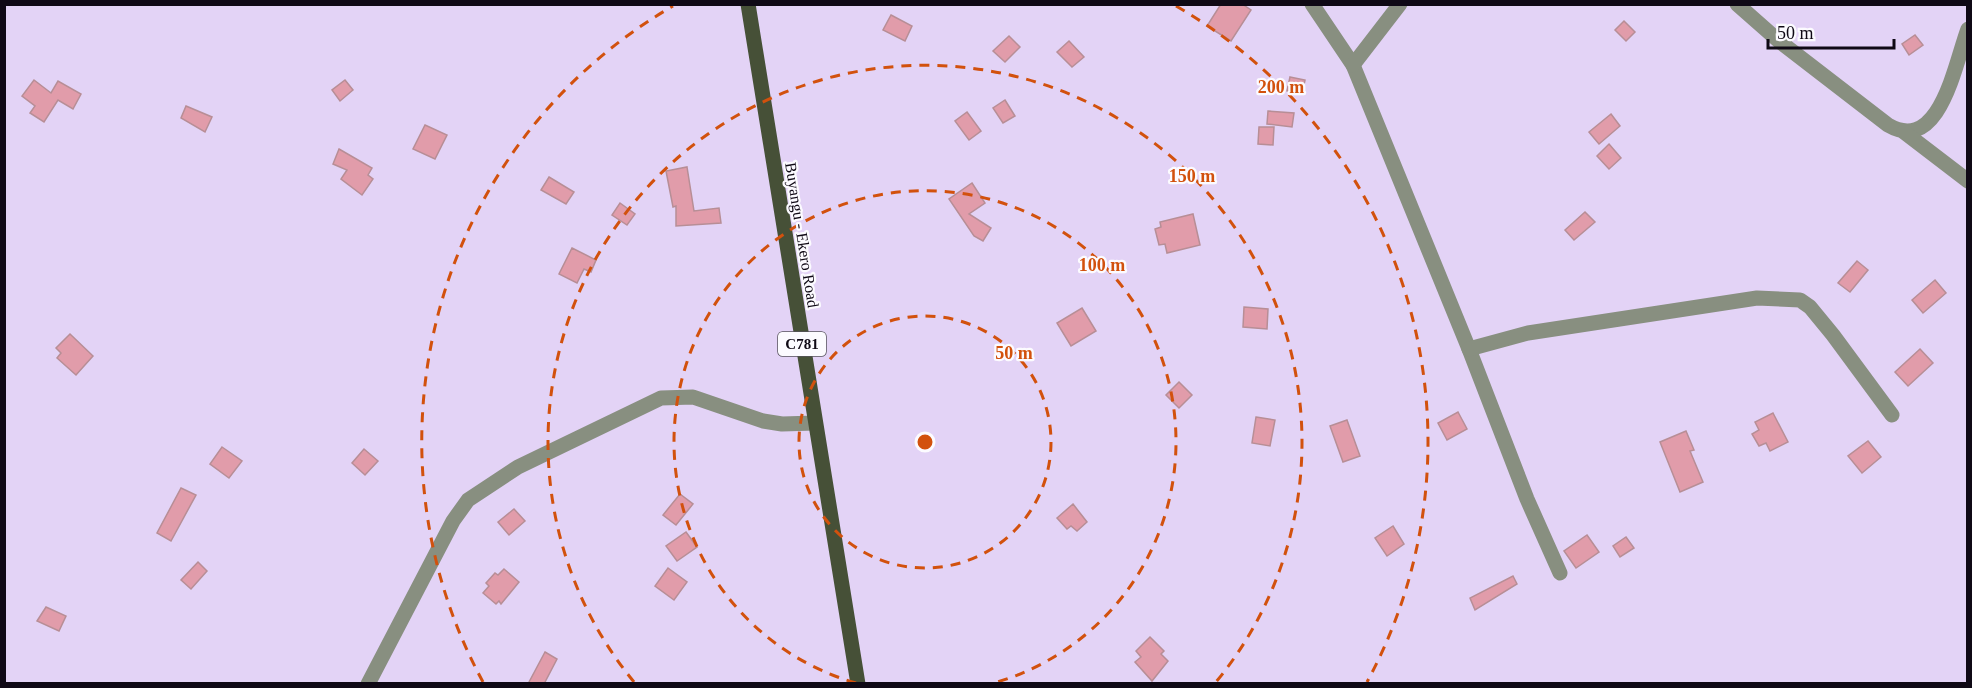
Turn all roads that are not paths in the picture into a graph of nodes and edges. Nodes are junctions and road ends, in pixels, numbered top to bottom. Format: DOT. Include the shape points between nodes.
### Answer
graph roads {
  1 [pos="748,4"];
  2 [pos="1312,4"];
  3 [pos="1400,4"];
  4 [pos="1737,4"];
  5 [pos="1968,30"];
  6 [pos="1353,65"];
  7 [pos="1904,132"];
  8 [pos="1968,181"];
  9 [pos="1469,349"];
  10 [pos="1892,415"];
  11 [pos="815,423"];
  12 [pos="1560,573"];
  13 [pos="368,684"];
  14 [pos="858,684"];
  1 -- 11 [label="main road, Buyangu - Ekero Road / C781"];
  2 -- 6 [label="street"];
  3 -- 6 [label="street"];
  4 -- 7 [label="street" via="1888,125"];
  5 -- 7 [label="street" via="1936,114 1920,129"];
  6 -- 9 [label="street"];
  7 -- 8 [label="street"];
  9 -- 10 [label="street" via="1528,333 1757,298 1800,300 1833,335"];
  9 -- 12 [label="street"];
  11 -- 13 [label="street" via="763,421 693,397 661,398 518,467 468,500 453,521"];
  11 -- 14 [label="main road, Buyangu - Ekero Road / C781"];
}
